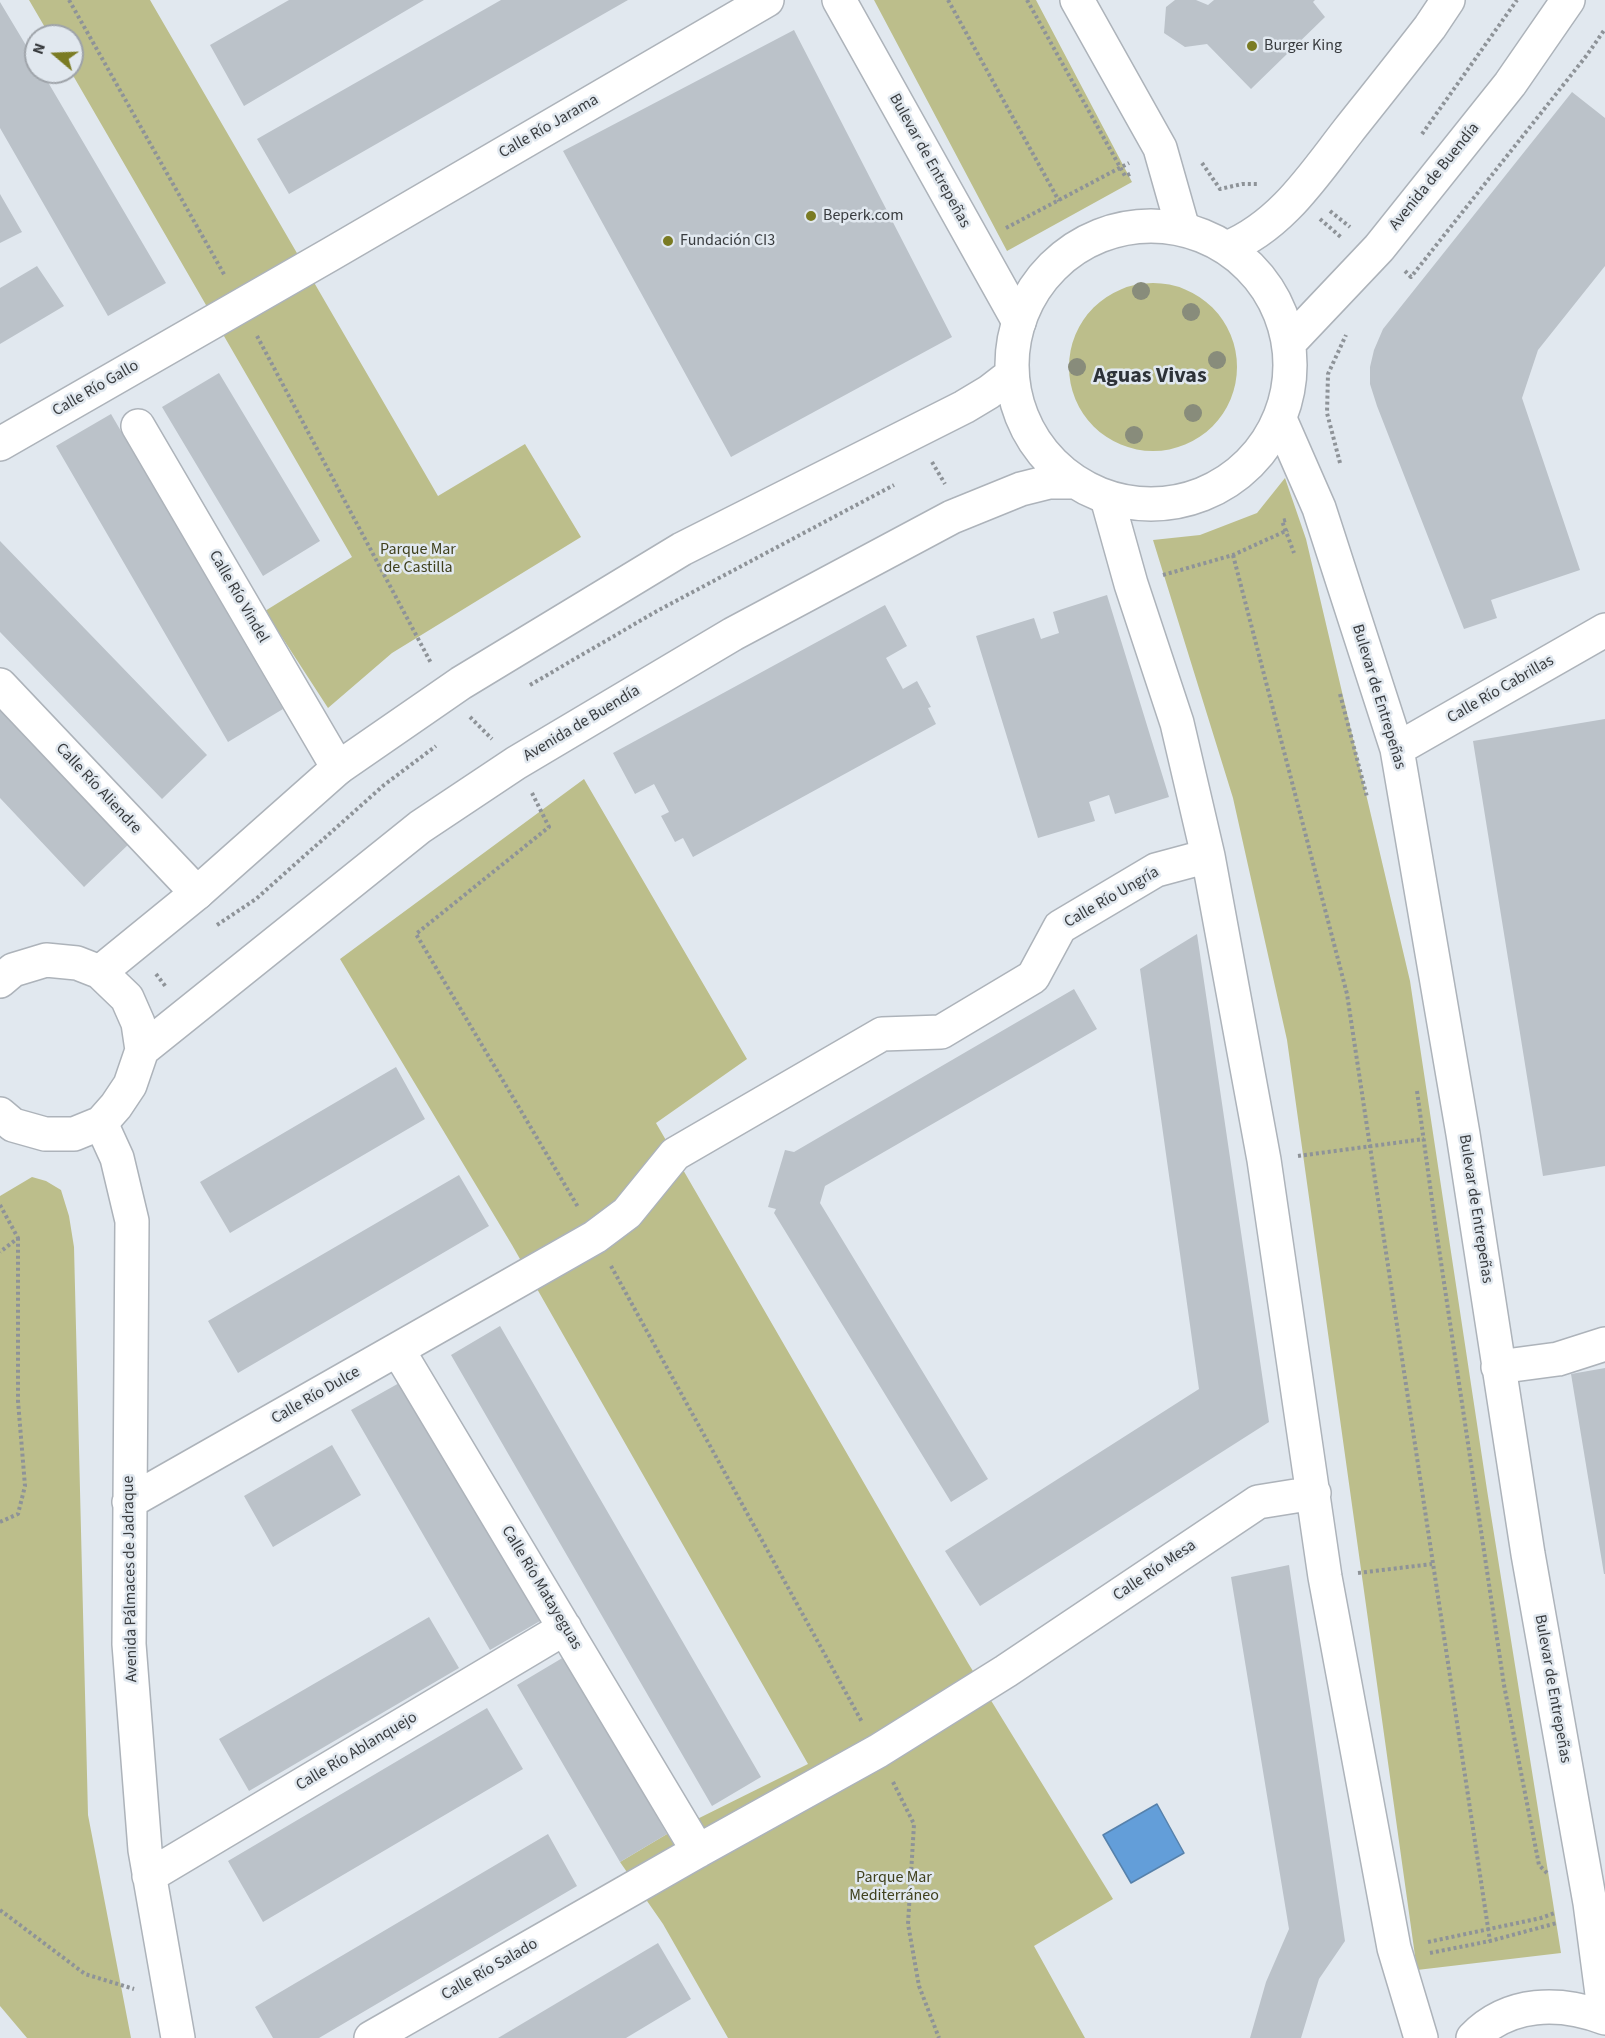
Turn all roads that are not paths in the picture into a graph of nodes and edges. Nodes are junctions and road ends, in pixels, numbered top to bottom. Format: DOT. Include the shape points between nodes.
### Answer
graph roads {
  1 [pos="767,0"];
  2 [pos="839,0"];
  3 [pos="1077,0"];
  4 [pos="1448,0"];
  5 [pos="1568,0"];
  6 [pos="1183,229"];
  7 [pos="1227,248"];
  8 [pos="241,306"];
  9 [pos="1019,322"];
  10 [pos="1289,343"];
  11 [pos="1011,375"];
  12 [pos="1280,418"];
  13 [pos="138,426"];
  14 [pos="0,444"];
  15 [pos="1070,482"];
  16 [pos="1107,498"];
  17 [pos="1605,630"];
  18 [pos="0,685"];
  19 [pos="1397,749"];
  20 [pos="338,768"];
  21 [pos="1208,856"];
  22 [pos="197,893"];
  23 [pos="4,969"];
  24 [pos="100,972"];
  25 [pos="142,1050"];
  26 [pos="101,1123"];
  27 [pos="4,1124"];
  28 [pos="595,1237"];
  29 [pos="1605,1344"];
  30 [pos="398,1350"];
  31 [pos="1498,1367"];
  32 [pos="1314,1493"];
  33 [pos="129,1502"];
  34 [pos="565,1628"];
  35 [pos="878,1751"];
  36 [pos="692,1838"];
  37 [pos="149,1876"];
  38 [pos="1605,2017"];
  39 [pos="178,2038"];
  40 [pos="371,2038"];
  41 [pos="1421,2038"];
  42 [pos="1473,2038"];
  1 -- 8 [label="street, Calle Río Jarama"];
  2 -- 9 [label="street, Bulevar de Entrepeñas"];
  3 -- 6 [label="street" via="1161,154"];
  4 -- 7 [label="street" via="1299,194 1262,229"];
  5 -- 10 [label="street, Avenida de Buendía" via="1510,84 1366,239"];
  6 -- 7 [label="street"];
  6 -- 9 [label="street" via="1147,226 1113,231 1085,243 1060,260 1036,287"];
  7 -- 10 [label="street" via="1252,269 1269,291"];
  8 -- 14 [label="street, Calle Río Gallo"];
  9 -- 11 [label="street"];
  10 -- 12 [label="street" via="1289,386"];
  11 -- 15 [label="street" via="1017,406 1027,427 1048,462"];
  11 -- 20 [label="street" via="964,407 682,549 447,693"];
  12 -- 16 [label="street" via="1261,451 1237,475 1202,495 1164,504"];
  12 -- 19 [label="street, Bulevar de Entrepeñas" via="1320,511"];
  13 -- 20 [label="street, Calle Río Vindel"];
  15 -- 16 [label="street"];
  15 -- 25 [label="street, Avenida de Buendía" via="1021,489 952,517 733,634 516,763 420,827"];
  16 -- 21 [label="street" via="1177,723"];
  17 -- 19 [label="street, Calle Río Cabrillas"];
  18 -- 22 [label="street, Calle Río Aliendre"];
  19 -- 31 [label="street, Bulevar de Entrepeñas" via="1464,1134"];
  20 -- 22 [label="street"];
  21 -- 28 [label="street, Calle Río Ungría" via="1156,870 1060,927 1033,977 941,1032 882,1034 675,1154 627,1213"];
  21 -- 32 [label="street" via="1264,1160"];
  22 -- 24 [label="street"];
  23 -- 24 [label="street" via="46,960 77,963"];
  24 -- 25 [label="street" via="127,998 138,1023"];
  25 -- 26 [label="street" via="130,1085"];
  26 -- 27 [label="street" via="74,1134 45,1134"];
  26 -- 33 [label="street, Avenida Pálmaces de Jadraque" via="117,1158 132,1221"];
  28 -- 30 [label="street, Calle Río Dulce"];
  29 -- 31 [label="street" via="1558,1359"];
  30 -- 33 [label="street, Calle Río Dulce"];
  30 -- 34 [label="street, Calle Río Matayeguas"];
  31 -- 38 [label="street, Bulevar de Entrepeñas" via="1592,1914"];
  32 -- 35 [label="street, Calle Río Mesa" via="1258,1502 1006,1671"];
  32 -- 41 [label="street" via="1396,1954"];
  33 -- 37 [label="street, Avenida Pálmaces de Jadraque" via="129,1644"];
  34 -- 36 [label="street, Calle Río Matayeguas"];
  34 -- 37 [label="street, Calle Río Ablanquejo"];
  35 -- 36 [label="street, Calle Río Salado"];
  36 -- 40 [label="street, Calle Río Salado" via="609,1902"];
  37 -- 39 [label="street, Avenida Pálmaces de Jadraque"];
  38 -- 42 [label="street" via="1584,2010 1544,2006 1500,2019"];
}
